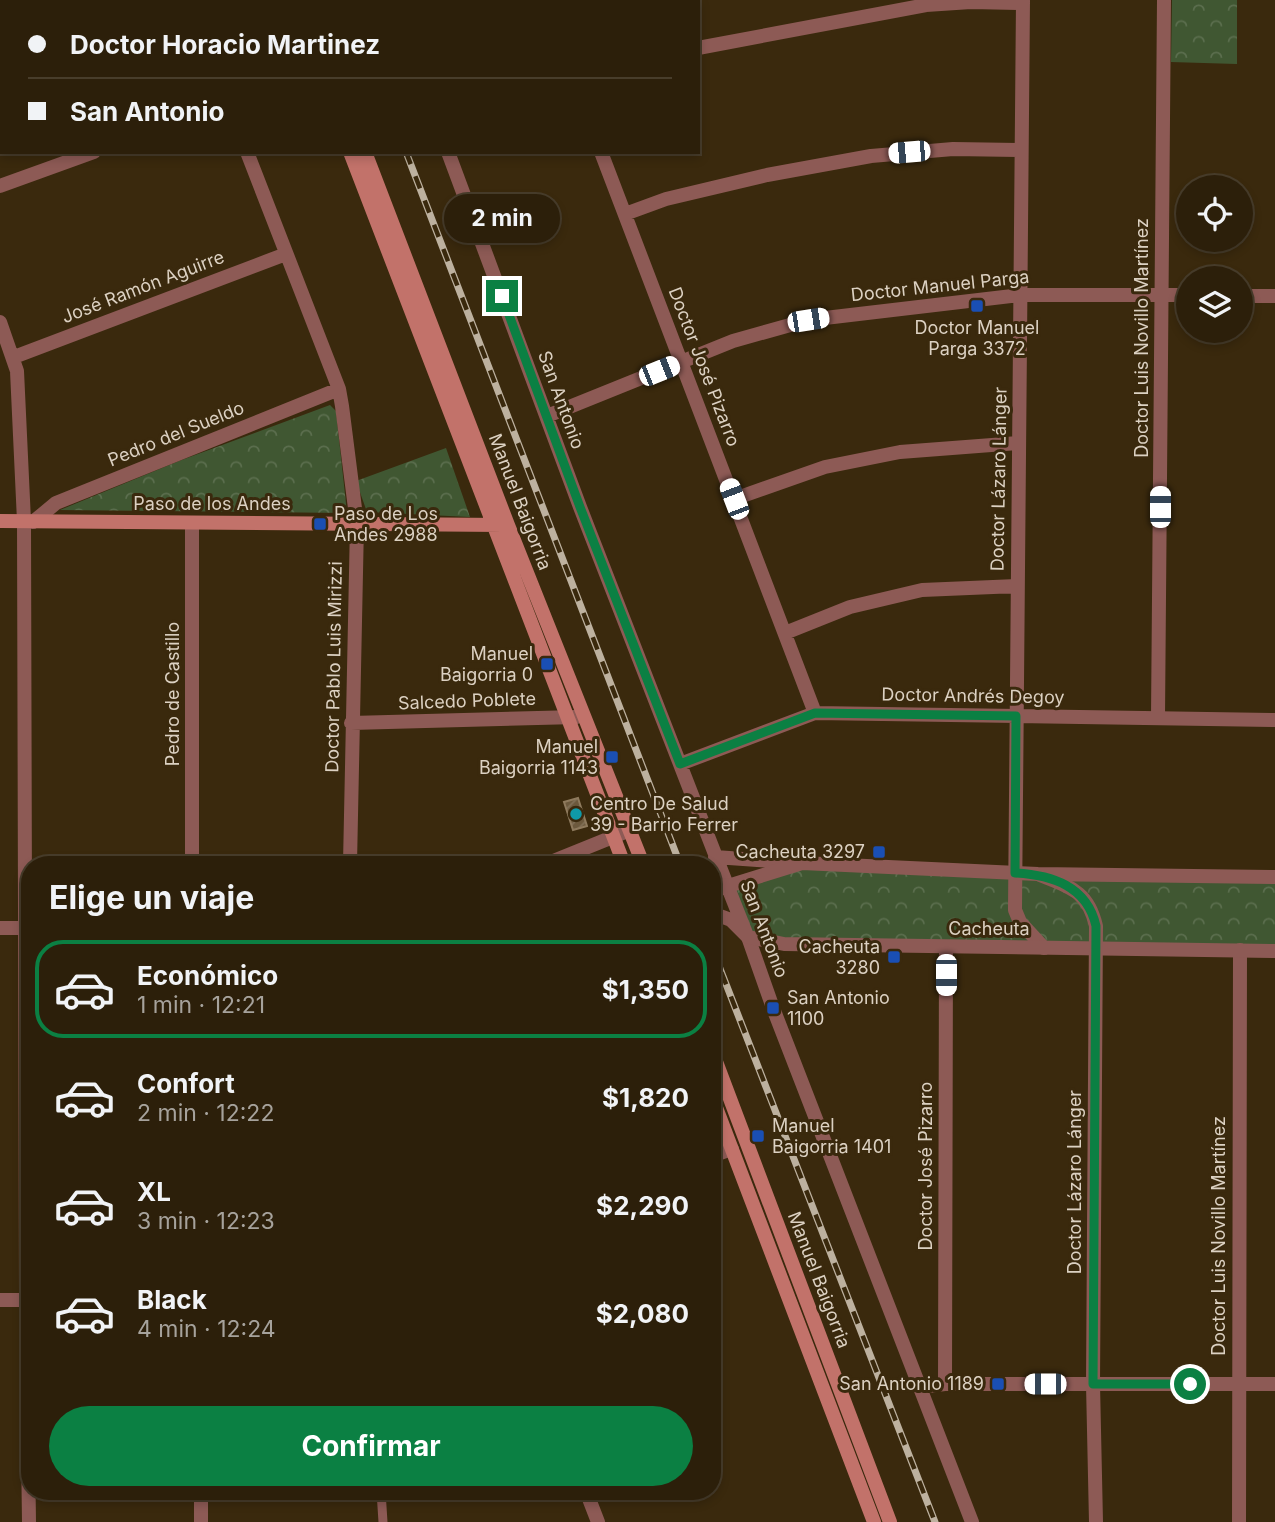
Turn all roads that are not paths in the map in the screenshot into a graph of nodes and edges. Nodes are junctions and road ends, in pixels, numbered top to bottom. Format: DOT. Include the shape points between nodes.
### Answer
graph roads {
  1 [pos="1164,0"];
  2 [pos="1023,2"];
  3 [pos="700,48"];
  4 [pos="1021,150"];
  5 [pos="88,154"];
  6 [pos="248,154"];
  7 [pos="351,154"];
  8 [pos="366,154"];
  9 [pos="449,154"];
  10 [pos="602,154"];
  11 [pos="0,186"];
  12 [pos="625,215"];
  13 [pos="286,254"];
  14 [pos="1020,295"];
  15 [pos="1162,295"];
  16 [pos="1176,295"];
  17 [pos="1253,296"];
  18 [pos="1275,296"];
  19 [pos="0,322"];
  20 [pos="14,357"];
  21 [pos="681,362"];
  22 [pos="339,389"];
  23 [pos="547,416"];
  24 [pos="1019,443"];
  25 [pos="734,499"];
  26 [pos="0,521"];
  27 [pos="28,522"];
  28 [pos="192,523"];
  29 [pos="357,524"];
  30 [pos="501,526"];
  31 [pos="1017,586"];
  32 [pos="785,633"];
  33 [pos="815,713"];
  34 [pos="1016,716"];
  35 [pos="585,717"];
  36 [pos="568,718"];
  37 [pos="1158,718"];
  38 [pos="1275,720"];
  39 [pos="351,723"];
  40 [pos="680,764"];
  41 [pos="630,830"];
  42 [pos="614,837"];
  43 [pos="27,856"];
  44 [pos="192,856"];
  45 [pos="350,856"];
  46 [pos="566,856"];
  47 [pos="621,856"];
  48 [pos="640,856"];
  49 [pos="715,856"];
  50 [pos="721,857"];
  51 [pos="802,863"];
  52 [pos="721,871"];
  53 [pos="1015,873"];
  54 [pos="1038,874"];
  55 [pos="1275,877"];
  56 [pos="727,885"];
  57 [pos="721,887"];
  58 [pos="721,916"];
  59 [pos="0,928"];
  60 [pos="21,928"];
  61 [pos="748,937"];
  62 [pos="946,948"];
  63 [pos="1044,948"];
  64 [pos="1096,949"];
  65 [pos="1240,950"];
  66 [pos="1275,951"];
  67 [pos="721,1083"];
  68 [pos="731,1101"];
  69 [pos="721,1102"];
  70 [pos="721,1122"];
  71 [pos="732,1149"];
  72 [pos="721,1153"];
  73 [pos="0,1300"];
  74 [pos="21,1305"];
  75 [pos="945,1384"];
  76 [pos="1093,1384"];
  77 [pos="1238,1384"];
  78 [pos="1275,1384"];
  79 [pos="920,1387"];
  80 [pos="29,1500"];
  81 [pos="201,1500"];
  82 [pos="382,1500"];
  83 [pos="589,1500"];
  84 [pos="29,1522"];
  85 [pos="201,1522"];
  86 [pos="383,1522"];
  87 [pos="598,1522"];
  88 [pos="874,1522"];
  89 [pos="890,1522"];
  90 [pos="972,1522"];
  91 [pos="1096,1522"];
  92 [pos="1239,1522"];
  1 -- 15 [label="street, Doctor Luis Novillo Martínez"];
  2 -- 3 [label="street" via="926,5"];
  2 -- 4 [label="street, Doctor Lázaro Lánger"];
  4 -- 12 [label="street" via="953,149 872,156 716,187"];
  4 -- 14 [label="street, Doctor Lázaro Lánger"];
  5 -- 11 [label="street"];
  6 -- 13 [label="street, Doctor Pablo Luis Mirizzi"];
  7 -- 30 [label="main road, Manuel Baigorria"];
  8 -- 30 [label="main road, Manuel Baigorria"];
  9 -- 23 [label="street, San Antonio"];
  10 -- 12 [label="street, Doctor José Pizarro"];
  12 -- 21 [label="street, Doctor José Pizarro"];
  13 -- 20 [label="street, José Ramón Aguirre"];
  13 -- 22 [label="street, Doctor Pablo Luis Mirizzi"];
  14 -- 15 [label="street, Doctor Manuel Parga"];
  14 -- 21 [label="street, Doctor Manuel Parga" via="808,320 754,333"];
  14 -- 24 [label="street, Doctor Lázaro Lánger"];
  15 -- 16 [label="street, Doctor Manuel Parga"];
  15 -- 37 [label="street, Doctor Luis Novillo Martínez"];
  17 -- 18 [label="street"];
  19 -- 20 [label="street"];
  20 -- 27 [label="street"];
  21 -- 23 [label="street, Doctor Manuel Parga"];
  21 -- 25 [label="street, Doctor José Pizarro"];
  22 -- 27 [label="street, Pedro del Sueldo" via="56,503"];
  22 -- 29 [label="street, Doctor Pablo Luis Mirizzi"];
  23 -- 40 [label="street, San Antonio"];
  24 -- 25 [label="street" via="919,450 825,467"];
  24 -- 31 [label="street, Doctor Lázaro Lánger"];
  25 -- 32 [label="street, Doctor José Pizarro"];
  26 -- 27 [label="main road, Paso de los Andes"];
  27 -- 28 [label="main road, Paso de los Andes"];
  27 -- 43 [label="street"];
  28 -- 29 [label="main road, Paso de los Andes"];
  28 -- 44 [label="street, Pedro de Castillo"];
  29 -- 30 [label="main road, Paso de los Andes"];
  29 -- 39 [label="street, Doctor Pablo Luis Mirizzi"];
  30 -- 35 [label="main road, Manuel Baigorria"];
  30 -- 36 [label="main road, Manuel Baigorria"];
  31 -- 32 [label="street" via="922,590 850,607"];
  31 -- 34 [label="street, Doctor Lázaro Lánger"];
  32 -- 33 [label="street, Doctor José Pizarro"];
  33 -- 34 [label="street, Doctor Andrés Degoy"];
  33 -- 40 [label="street, Doctor Andrés Degoy"];
  34 -- 37 [label="street, Doctor Andrés Degoy"];
  34 -- 53 [label="street, Doctor Lázaro Lánger"];
  35 -- 36 [label="street, Salcedo Poblete"];
  35 -- 41 [label="main road, Manuel Baigorria"];
  36 -- 39 [label="street, Salcedo Poblete"];
  36 -- 42 [label="main road, Manuel Baigorria"];
  37 -- 38 [label="street, Doctor Andrés Degoy"];
  39 -- 45 [label="street, Doctor Pablo Luis Mirizzi"];
  40 -- 49 [label="street, San Antonio"];
  41 -- 42 [label="street"];
  41 -- 48 [label="main road, Manuel Baigorria"];
  42 -- 46 [label="street"];
  42 -- 47 [label="main road, Manuel Baigorria"];
  50 -- 51 [label="street"];
  51 -- 53 [label="street"];
  51 -- 56 [label="street"];
  52 -- 56 [label="street, San Antonio"];
  53 -- 54 [label="street"];
  53 -- 63 [label="street, Doctor Lázaro Lánger" via="1017,917"];
  54 -- 55 [label="street"];
  54 -- 64 [label="street, Doctor Lázaro Lánger" via="1085,897 1096,926"];
  56 -- 57 [label="street"];
  56 -- 61 [label="street, San Antonio"];
  58 -- 61 [label="street, Cacheuta"];
  59 -- 60 [label="street"];
  61 -- 62 [label="street, Cacheuta" via="783,944"];
  61 -- 79 [label="street, San Antonio"];
  62 -- 63 [label="street, Cacheuta"];
  62 -- 75 [label="street, Doctor José Pizarro"];
  63 -- 64 [label="street, Cacheuta"];
  64 -- 65 [label="street, Cacheuta"];
  64 -- 76 [label="street, Doctor Lázaro Lánger"];
  65 -- 66 [label="street, Cacheuta"];
  65 -- 77 [label="street, Doctor Luis Novillo Martínez"];
  67 -- 68 [label="main road, Manuel Baigorria"];
  68 -- 69 [label="lane"];
  68 -- 89 [label="main road, Manuel Baigorria"];
  70 -- 71 [label="main road, Manuel Baigorria"];
  71 -- 72 [label="street"];
  71 -- 88 [label="main road, Manuel Baigorria"];
  73 -- 74 [label="street"];
  75 -- 76 [label="street"];
  75 -- 79 [label="street"];
  76 -- 77 [label="street"];
  76 -- 91 [label="street, Doctor Lázaro Lánger"];
  77 -- 78 [label="street"];
  77 -- 92 [label="street, Doctor Luis Novillo Martínez"];
  79 -- 90 [label="street, San Antonio"];
  80 -- 84 [label="street"];
  81 -- 85 [label="street"];
  82 -- 86 [label="lane"];
  83 -- 87 [label="street"];
}
